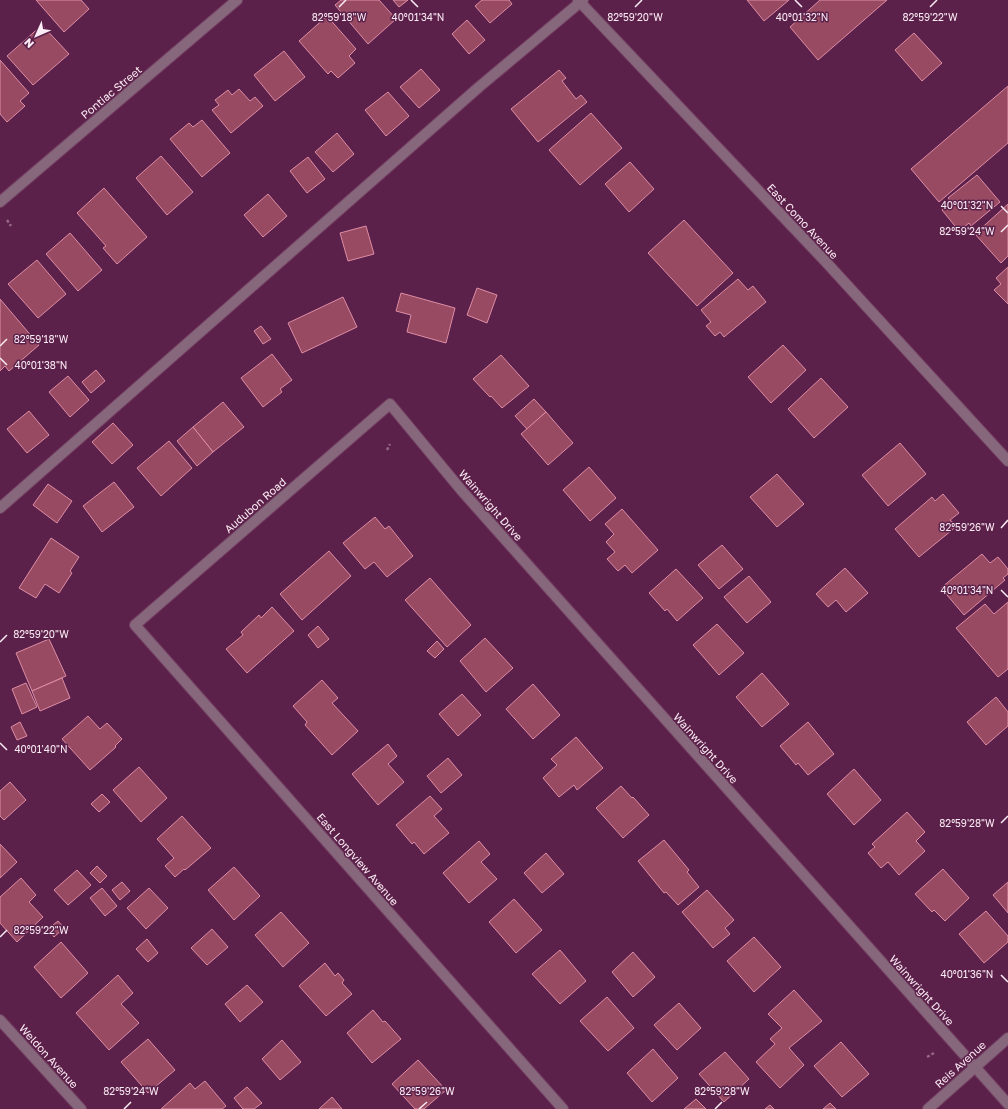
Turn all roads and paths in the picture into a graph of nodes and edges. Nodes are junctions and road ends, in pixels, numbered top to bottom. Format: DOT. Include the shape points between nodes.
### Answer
graph roads {
  1 [pos="237,0"];
  2 [pos="581,1"];
  3 [pos="0,202"];
  4 [pos="7,221"];
  5 [pos="11,226"];
  6 [pos="390,404"];
  7 [pos="390,444"];
  8 [pos="388,450"];
  9 [pos="1008,461"];
  10 [pos="0,508"];
  11 [pos="135,624"];
  12 [pos="0,1020"];
  13 [pos="1008,1038"];
  14 [pos="934,1053"];
  15 [pos="927,1057"];
  16 [pos="975,1067"];
  17 [pos="1008,1104"];
  18 [pos="81,1109"];
  19 [pos="563,1109"];
  20 [pos="928,1109"];
  1 -- 3 [label="street, Pontiac Street"];
  2 -- 9 [label="street, East Como Avenue"];
  2 -- 10 [label="street" via="473,92"];
  4 -- 5 [label="path"];
  6 -- 11 [label="street, Audubon Road"];
  6 -- 16 [label="street, Wainwright Drive" via="462,491"];
  7 -- 8 [label="path"];
  11 -- 19 [label="street, East Longview Avenue"];
  12 -- 18 [label="street, Weldon Avenue"];
  13 -- 16 [label="street, Reis Avenue"];
  14 -- 15 [label="path"];
  16 -- 17 [label="street, Wainwright Drive"];
  16 -- 20 [label="street, Reis Avenue"];
}
